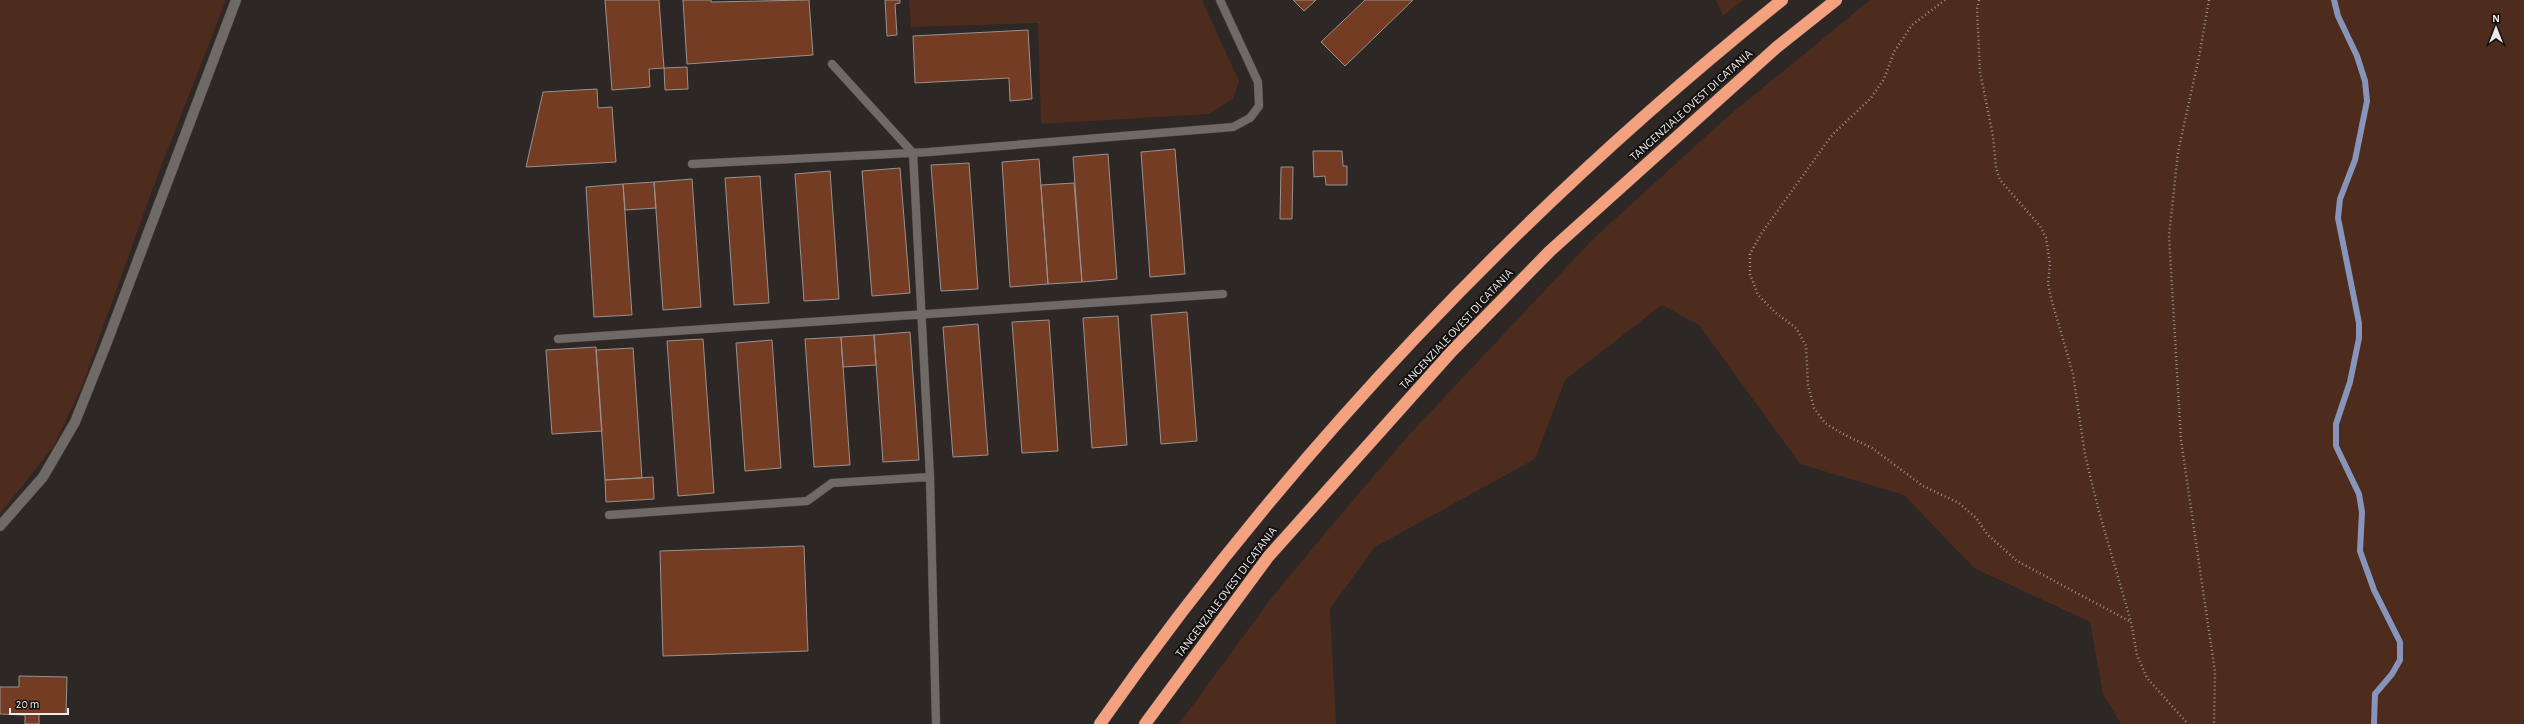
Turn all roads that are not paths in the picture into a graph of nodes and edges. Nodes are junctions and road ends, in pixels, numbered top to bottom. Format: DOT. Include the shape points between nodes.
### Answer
graph roads {
  1 [pos="236,0"];
  2 [pos="1220,0"];
  3 [pos="1782,0"];
  4 [pos="1836,0"];
  5 [pos="832,64"];
  6 [pos="913,153"];
  7 [pos="692,164"];
  8 [pos="1223,294"];
  9 [pos="922,313"];
  10 [pos="558,339"];
  11 [pos="930,477"];
  12 [pos="609,515"];
  13 [pos="0,526"];
  14 [pos="936,724"];
  15 [pos="1100,724"];
  16 [pos="1145,724"];
  1 -- 13 [label="street" via="107,342 74,422 43,477"];
  2 -- 6 [label="lane" via="1258,82 1259,106 1250,118 1233,127"];
  3 -- 15 [label="highway, TANGENZIALE OVEST DI CATANIA" via="1626,135 1528,226 1427,326 1336,426 1240,538"];
  4 -- 16 [label="highway, TANGENZIALE OVEST DI CATANIA" via="1771,52 1550,250 1452,351 1268,557"];
  5 -- 6 [label="lane"];
  6 -- 7 [label="lane"];
  6 -- 9 [label="lane"];
  8 -- 9 [label="lane"];
  9 -- 10 [label="lane"];
  9 -- 11 [label="lane"];
  11 -- 12 [label="lane" via="832,483 807,501"];
  11 -- 14 [label="lane"];
}
